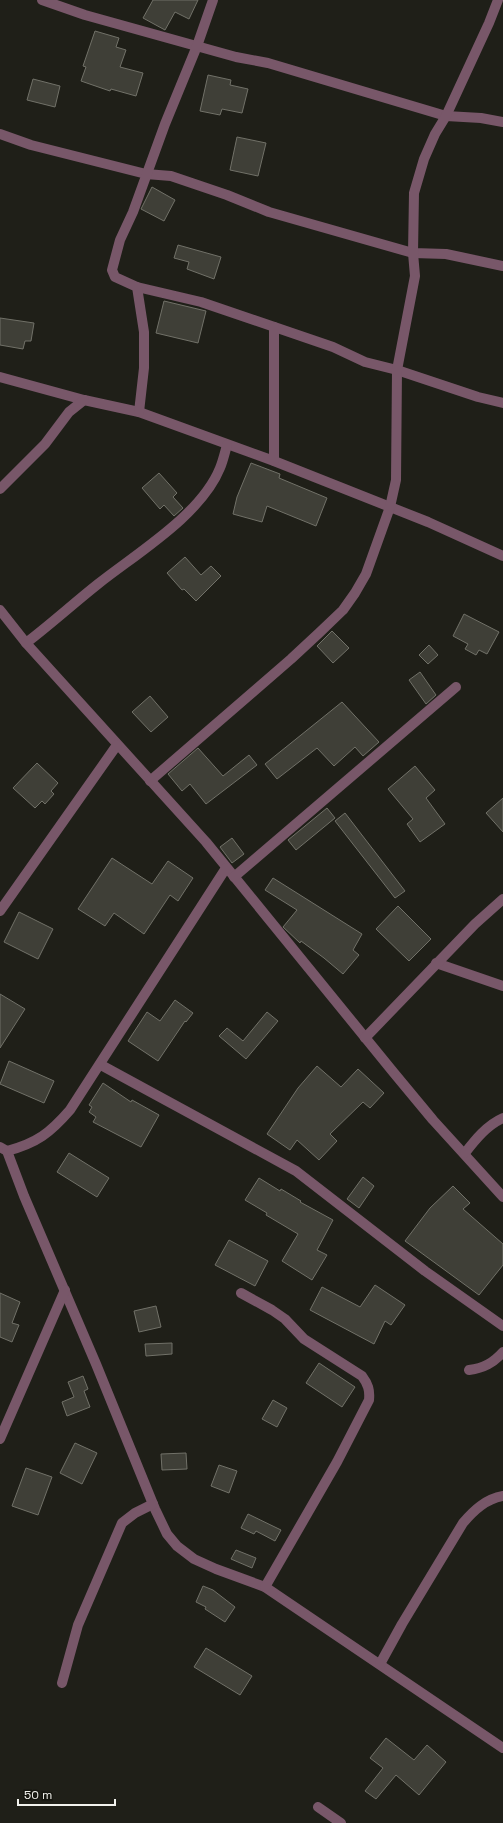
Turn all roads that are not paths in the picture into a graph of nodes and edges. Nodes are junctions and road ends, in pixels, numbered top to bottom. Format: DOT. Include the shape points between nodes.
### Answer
graph roads {
  1 [pos="42,0"];
  2 [pos="213,0"];
  3 [pos="498,0"];
  4 [pos="197,46"];
  5 [pos="446,116"];
  6 [pos="503,122"];
  7 [pos="0,134"];
  8 [pos="146,174"];
  9 [pos="413,253"];
  10 [pos="503,266"];
  11 [pos="137,287"];
  12 [pos="274,326"];
  13 [pos="397,370"];
  14 [pos="0,377"];
  15 [pos="84,400"];
  16 [pos="503,403"];
  17 [pos="139,412"];
  18 [pos="227,445"];
  19 [pos="274,461"];
  20 [pos="0,489"];
  21 [pos="390,507"];
  22 [pos="503,556"];
  23 [pos="0,610"];
  24 [pos="26,643"];
  25 [pos="456,687"];
  26 [pos="117,745"];
  27 [pos="150,780"];
  28 [pos="226,868"];
  29 [pos="234,877"];
  30 [pos="503,898"];
  31 [pos="0,911"];
  32 [pos="436,963"];
  33 [pos="503,986"];
  34 [pos="365,1038"];
  35 [pos="101,1065"];
  36 [pos="503,1118"];
  37 [pos="4,1149"];
  38 [pos="465,1153"];
  39 [pos="503,1198"];
  40 [pos="65,1290"];
  41 [pos="241,1293"];
  42 [pos="503,1326"];
  43 [pos="503,1352"];
  44 [pos="469,1370"];
  45 [pos="0,1439"];
  46 [pos="503,1496"];
  47 [pos="152,1504"];
  48 [pos="266,1587"];
  49 [pos="380,1664"];
  50 [pos="62,1683"];
  51 [pos="503,1748"];
  52 [pos="318,1807"];
  53 [pos="341,1823"];
  1 -- 4 [label="street" via="84,15"];
  2 -- 4 [label="street"];
  3 -- 5 [label="street"];
  4 -- 5 [label="street" via="268,63"];
  4 -- 8 [label="street"];
  5 -- 6 [label="street"];
  5 -- 9 [label="street" via="424,159 414,193"];
  7 -- 8 [label="street" via="31,145"];
  8 -- 9 [label="street" via="171,176 269,212"];
  8 -- 11 [label="street" via="120,240 112,270 115,277"];
  9 -- 10 [label="street" via="446,254"];
  9 -- 13 [label="street" via="414,288"];
  11 -- 12 [label="street" via="200,302"];
  11 -- 17 [label="street" via="144,332 144,368"];
  12 -- 13 [label="street" via="333,347 365,362"];
  12 -- 19 [label="street"];
  13 -- 16 [label="street"];
  13 -- 21 [label="street" via="396,480"];
  14 -- 15 [label="street"];
  15 -- 17 [label="street"];
  15 -- 20 [label="street" via="69,412 45,444"];
  17 -- 18 [label="street"];
  18 -- 19 [label="street"];
  18 -- 24 [label="street" via="220,469 204,494 182,518"];
  19 -- 21 [label="street"];
  21 -- 22 [label="street"];
  21 -- 27 [label="street" via="366,574 343,610 291,659"];
  23 -- 24 [label="street"];
  24 -- 26 [label="street"];
  25 -- 29 [label="street"];
  26 -- 27 [label="street"];
  26 -- 31 [label="street"];
  27 -- 28 [label="street"];
  28 -- 29 [label="street"];
  28 -- 35 [label="street"];
  29 -- 34 [label="street"];
  30 -- 32 [label="street"];
  32 -- 33 [label="street"];
  32 -- 34 [label="street"];
  34 -- 38 [label="street" via="433,1120"];
  35 -- 37 [label="street" via="56,1127 34,1143"];
  35 -- 42 [label="street" via="296,1171 425,1271"];
  36 -- 38 [label="street" via="478,1136"];
  37 -- 40 [label="street"];
  38 -- 39 [label="street"];
  40 -- 45 [label="street"];
  40 -- 47 [label="street"];
  41 -- 48 [label="street" via="272,1310 304,1339 362,1376 367,1381 370,1391 369,1400 337,1462"];
  43 -- 44 [label="street" via="489,1365"];
  46 -- 49 [label="street" via="482,1504 463,1523"];
  47 -- 48 [label="street" via="167,1534 177,1546 194,1559"];
  47 -- 50 [label="street" via="122,1523 78,1626"];
  48 -- 49 [label="street"];
  49 -- 51 [label="street"];
  52 -- 53 [label="street"];
}
